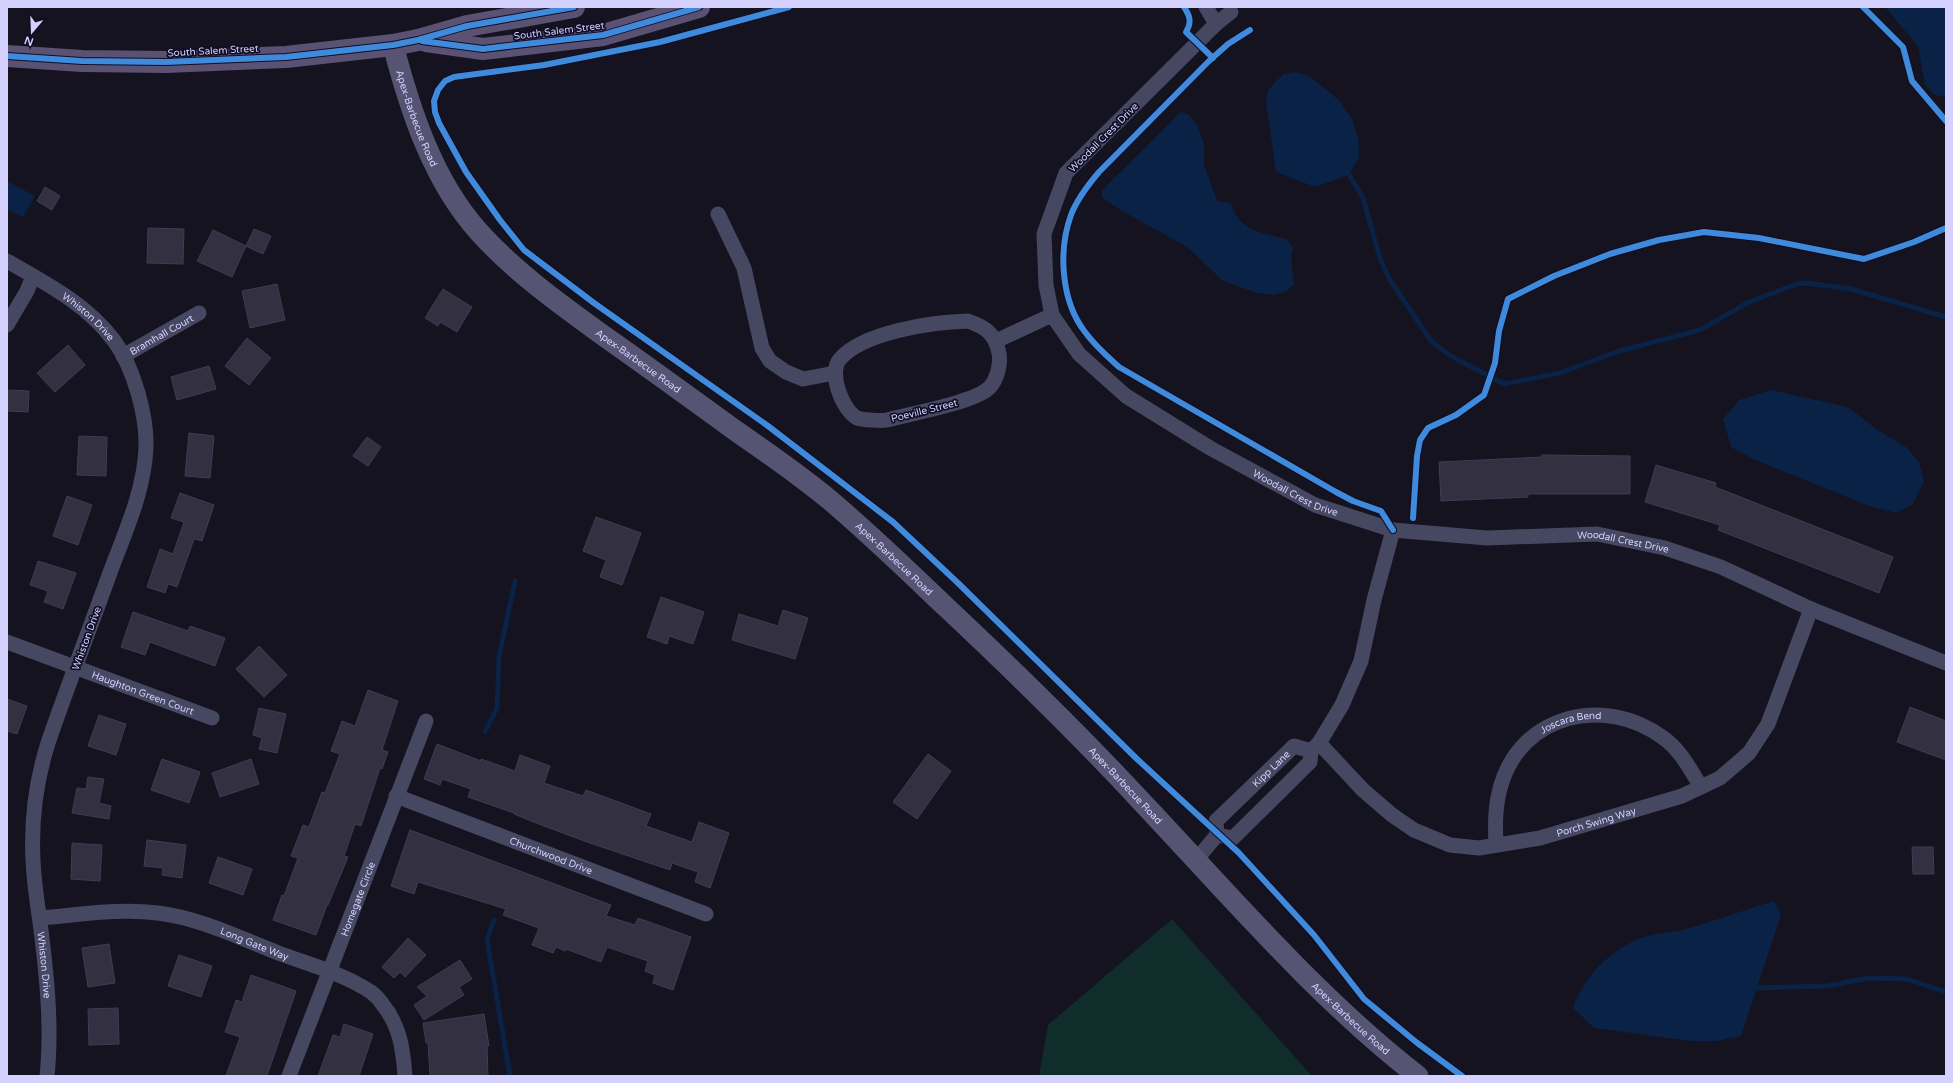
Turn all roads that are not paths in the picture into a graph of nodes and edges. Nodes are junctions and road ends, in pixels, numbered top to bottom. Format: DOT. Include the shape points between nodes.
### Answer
graph roads {
  1 [pos="574,7"];
  2 [pos="699,7"];
  3 [pos="1206,7"];
  4 [pos="1231,12"];
  5 [pos="1216,24"];
  6 [pos="406,42"];
  7 [pos="7,56"];
  8 [pos="718,214"];
  9 [pos="7,261"];
  10 [pos="33,276"];
  11 [pos="199,313"];
  12 [pos="1052,315"];
  13 [pos="7,326"];
  14 [pos="996,341"];
  15 [pos="123,356"];
  16 [pos="835,374"];
  17 [pos="1393,530"];
  18 [pos="1811,609"];
  19 [pos="7,642"];
  20 [pos="1946,663"];
  21 [pos="75,668"];
  22 [pos="212,718"];
  23 [pos="426,721"];
  24 [pos="1315,747"];
  25 [pos="1702,787"];
  26 [pos="396,796"];
  27 [pos="1217,835"];
  28 [pos="1496,845"];
  29 [pos="1196,860"];
  30 [pos="706,914"];
  31 [pos="40,918"];
  32 [pos="330,972"];
  33 [pos="47,1076"];
  34 [pos="289,1076"];
  35 [pos="405,1076"];
  36 [pos="1418,1076"];
  1 -- 6 [label="main road, South Salem Street" via="467,26"];
  2 -- 6 [label="main road, South Salem Street" via="588,37 483,49"];
  3 -- 5 [label="street"];
  4 -- 5 [label="street, Woodall Crest Drive"];
  5 -- 12 [label="street, Woodall Crest Drive" via="1066,173 1044,234 1046,285"];
  6 -- 7 [label="main road, South Salem Street" via="286,57 166,62 82,61"];
  6 -- 29 [label="street, Apex-Barbecue Road" via="416,122 454,200 503,258 567,309 831,501 1039,696"];
  8 -- 16 [label="street" via="744,268 762,348 770,361 803,379"];
  9 -- 10 [label="street, Whiston Drive"];
  10 -- 13 [label="street"];
  10 -- 15 [label="street, Whiston Drive" via="71,299 88,313"];
  11 -- 15 [label="street, Bramhall Court"];
  12 -- 14 [label="street"];
  12 -- 17 [label="street, Woodall Crest Drive" via="1079,354 1126,396 1210,448 1315,505"];
  14 -- 16 [label="street" via="985,327 968,321 920,326 851,348 838,360"];
  14 -- 16 [label="street, Poeville Street" via="999,355 998,373 990,388 971,398 883,420 857,418 840,395"];
  15 -- 21 [label="street, Whiston Drive" via="141,406 146,447 144,470 140,492"];
  17 -- 18 [label="street, Woodall Crest Drive" via="1487,538 1597,534 1665,548 1721,567"];
  17 -- 24 [label="street" via="1360,661 1342,705"];
  18 -- 20 [label="street, Woodall Crest Drive"];
  18 -- 25 [label="street, Porch Swing Way" via="1768,724 1749,753 1720,778"];
  19 -- 21 [label="street, Haughton Green Court"];
  21 -- 22 [label="street, Haughton Green Court"];
  21 -- 31 [label="street, Whiston Drive" via="40,768 36,796 33,860"];
  23 -- 26 [label="street, Homegate Circle"];
  24 -- 27 [label="street" via="1310,762 1233,838"];
  24 -- 27 [label="street, Kipp Lane" via="1294,746 1216,821"];
  24 -- 28 [label="street, Porch Swing Way" via="1392,815 1414,830 1450,845 1479,848"];
  25 -- 28 [label="street, Porch Swing Way" via="1682,796 1540,838"];
  25 -- 28 [label="street, Joscara Bend" via="1683,758 1663,737 1631,720 1600,714 1561,719 1533,734 1511,762 1501,784 1495,813"];
  26 -- 30 [label="street, Churchwood Drive"];
  26 -- 32 [label="street, Homegate Circle"];
  27 -- 29 [label="street"];
  29 -- 36 [label="street, Apex-Barbecue Road" via="1335,1004 1375,1042"];
  31 -- 32 [label="street, Long Gate Way" via="118,911 181,917"];
  31 -- 33 [label="street, Whiston Drive" via="48,999"];
  32 -- 34 [label="street, Homegate Circle"];
  32 -- 35 [label="street, Long Gate Way" via="371,992 389,1013 400,1036"];
}
